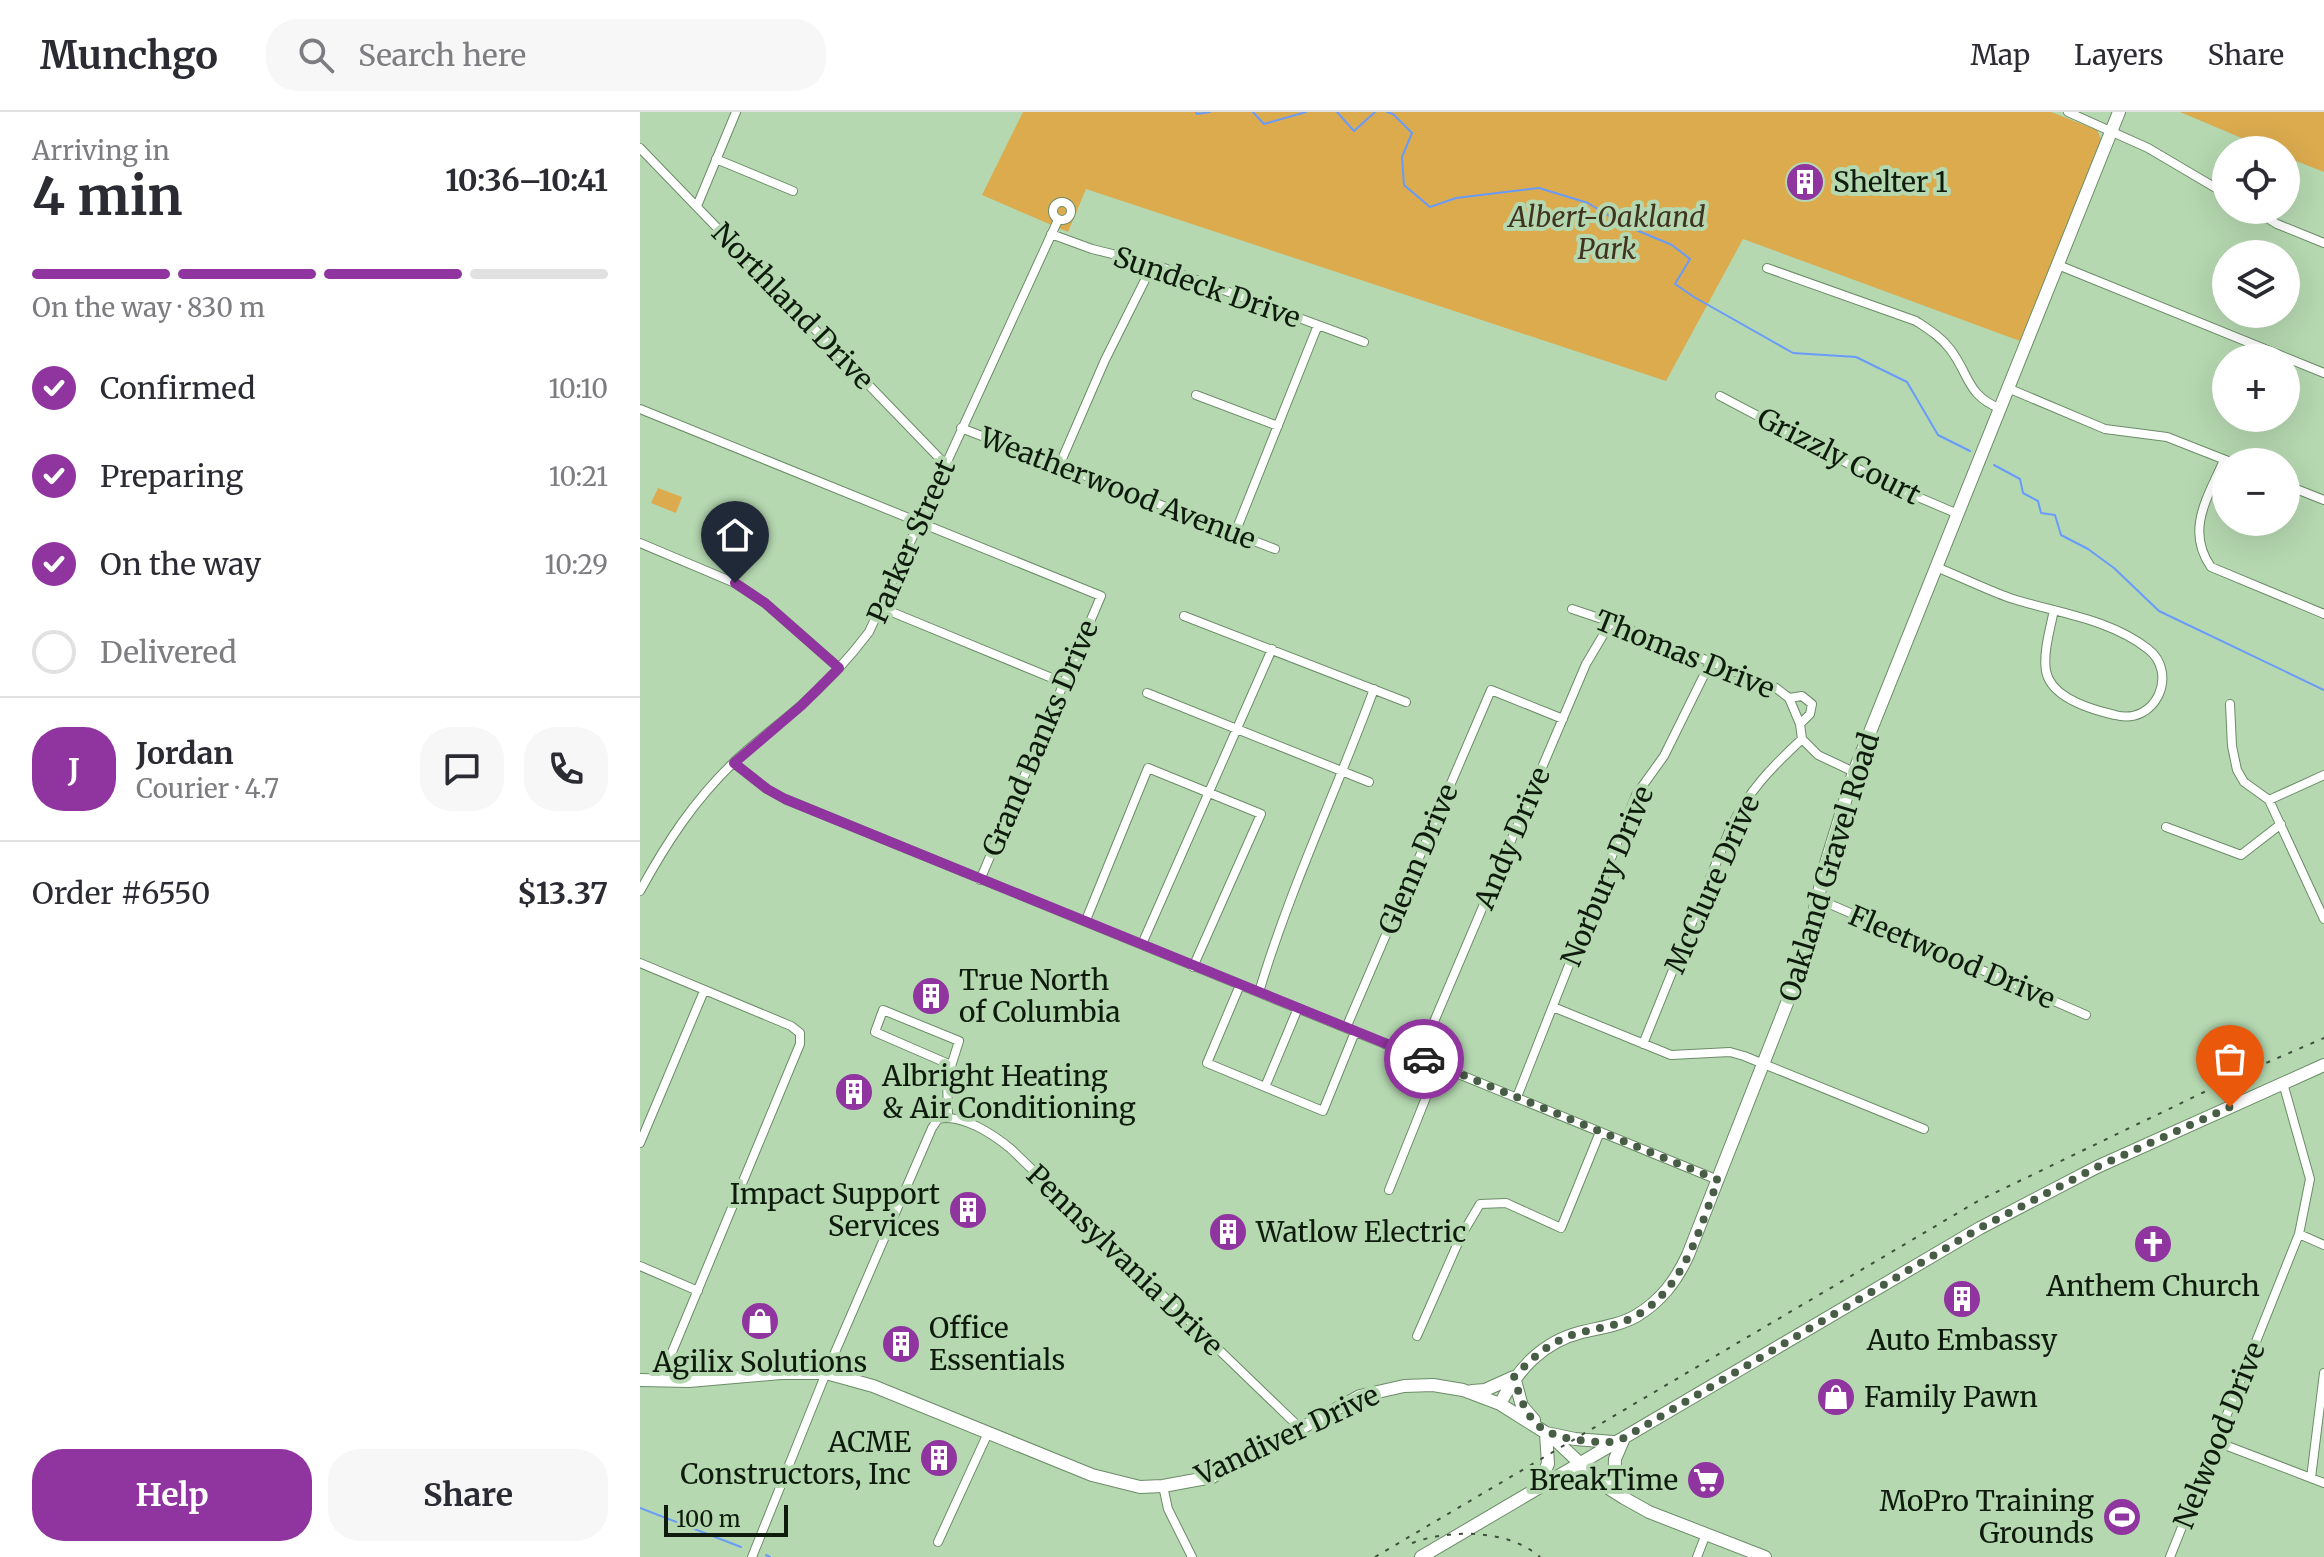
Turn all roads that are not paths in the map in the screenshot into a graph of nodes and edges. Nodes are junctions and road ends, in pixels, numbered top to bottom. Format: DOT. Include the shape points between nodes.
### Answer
graph roads {
  1 [pos="736,112"];
  2 [pos="2068,112"];
  3 [pos="2119,112"];
  4 [pos="2111,131"];
  5 [pos="640,148"];
  6 [pos="716,159"];
  7 [pos="2212,186"];
  8 [pos="793,191"];
  9 [pos="697,206"];
  10 [pos="1058,220"];
  11 [pos="2277,224"];
  12 [pos="1051,234"];
  13 [pos="2324,243"];
  14 [pos="1153,264"];
  15 [pos="2058,265"];
  16 [pos="1767,268"];
  17 [pos="1318,325"];
  18 [pos="1364,342"];
  19 [pos="2324,373"];
  20 [pos="2010,389"];
  21 [pos="1196,395"];
  22 [pos="1720,396"];
  23 [pos="640,409"];
  24 [pos="2001,409"];
  25 [pos="1278,426"];
  26 [pos="961,428"];
  27 [pos="2212,455"];
  28 [pos="945,464"];
  29 [pos="1059,466"];
  30 [pos="2300,491"];
  31 [pos="2212,492"];
  32 [pos="2324,500"];
  33 [pos="1958,514"];
  34 [pos="920,523"];
  35 [pos="1235,533"];
  36 [pos="640,543"];
  37 [pos="1275,549"];
  38 [pos="1936,567"];
  39 [pos="882,608"];
  40 [pos="1572,609"];
  41 [pos="2054,610"];
  42 [pos="2324,614"];
  43 [pos="1184,616"];
  44 [pos="1611,622"];
  45 [pos="1272,649"];
  46 [pos="1711,661"];
  47 [pos="839,668"];
  48 [pos="1064,683"];
  49 [pos="1374,689"];
  50 [pos="1147,693"];
  51 [pos="1789,698"];
  52 [pos="1406,702"];
  53 [pos="2230,704"];
  54 [pos="1563,719"];
  55 [pos="1800,724"];
  56 [pos="1235,730"];
  57 [pos="1802,739"];
  58 [pos="734,763"];
  59 [pos="1854,772"];
  60 [pos="1343,773"];
  61 [pos="2324,775"];
  62 [pos="1369,782"];
  63 [pos="1207,791"];
  64 [pos="2269,800"];
  65 [pos="2281,824"];
  66 [pos="2166,827"];
  67 [pos="980,880"];
  68 [pos="640,891"];
  69 [pos="1818,899"];
  70 [pos="2324,919"];
  71 [pos="1086,920"];
  72 [pos="1142,944"];
  73 [pos="640,963"];
  74 [pos="1193,967"];
  75 [pos="1240,985"];
  76 [pos="704,991"];
  77 [pos="1259,992"];
  78 [pos="1553,1007"];
  79 [pos="1298,1008"];
  80 [pos="2086,1015"];
  81 [pos="1351,1030"];
  82 [pos="1643,1044"];
  83 [pos="1419,1057"];
  84 [pos="1765,1063"];
  85 [pos="951,1065"];
  86 [pos="1439,1065"];
  87 [pos="2324,1065"];
  88 [pos="2283,1083"];
  89 [pos="1265,1087"];
  90 [pos="1517,1097"];
  91 [pos="948,1116"];
  92 [pos="1924,1129"];
  93 [pos="1600,1132"];
  94 [pos="640,1143"];
  95 [pos="1718,1180"];
  96 [pos="1389,1190"];
  97 [pos="2299,1234"];
  98 [pos="2324,1245"];
  99 [pos="640,1266"];
  100 [pos="698,1291"];
  101 [pos="1417,1336"];
  102 [pos="826,1373"];
  103 [pos="2324,1373"];
  104 [pos="1514,1377"];
  105 [pos="640,1380"];
  106 [pos="660,1382"];
  107 [pos="1463,1390"];
  108 [pos="1500,1404"];
  109 [pos="1299,1427"];
  110 [pos="1544,1431"];
  111 [pos="988,1433"];
  112 [pos="1620,1440"];
  113 [pos="2217,1442"];
  114 [pos="1580,1464"];
  115 [pos="2311,1478"];
  116 [pos="2324,1483"];
  117 [pos="1163,1486"];
  118 [pos="1534,1490"];
  119 [pos="1614,1491"];
  120 [pos="1706,1534"];
  121 [pos="938,1542"];
  122 [pos="752,1557"];
  123 [pos="1192,1557"];
  124 [pos="1421,1557"];
  125 [pos="1697,1557"];
  126 [pos="1765,1557"];
  127 [pos="2170,1557"];
  1 -- 6 [label="street"];
  2 -- 4 [label="street"];
  3 -- 4 [label="main road, Oakland Gravel Road"];
  4 -- 7 [label="street"];
  4 -- 15 [label="main road, Oakland Gravel Road"];
  5 -- 9 [label="street, Northland Drive"];
  6 -- 8 [label="street"];
  6 -- 9 [label="street"];
  9 -- 28 [label="street, Northland Drive"];
  10 -- 12 [label="street, Parker Street"];
  11 -- 13 [label="street"];
  12 -- 14 [label="street, Sundeck Drive"];
  12 -- 26 [label="street, Parker Street"];
  14 -- 17 [label="street, Sundeck Drive"];
  14 -- 29 [label="street"];
  15 -- 19 [label="street"];
  15 -- 20 [label="main road, Oakland Gravel Road"];
  16 -- 24 [label="street" via="1916,321 1950,349 1971,389"];
  17 -- 18 [label="street, Sundeck Drive"];
  17 -- 25 [label="street"];
  20 -- 24 [label="main road, Oakland Gravel Road"];
  20 -- 27 [label="street" via="2105,429 2167,437"];
  21 -- 25 [label="street"];
  22 -- 33 [label="street, Grizzly Court" via="1885,483"];
  23 -- 34 [label="street"];
  24 -- 33 [label="main road, Oakland Gravel Road"];
  25 -- 35 [label="street"];
  26 -- 28 [label="street, Parker Street"];
  26 -- 29 [label="street, Weatherwood Avenue"];
  28 -- 34 [label="street, Parker Street"];
  29 -- 35 [label="street, Weatherwood Avenue"];
  30 -- 32 [label="street"];
  31 -- 42 [label="street" via="2197,536 2211,567"];
  33 -- 38 [label="main road, Oakland Gravel Road"];
  34 -- 39 [label="street, Parker Street"];
  34 -- 48 [label="street, Grand Banks Drive" via="1101,596"];
  35 -- 37 [label="street, Weatherwood Avenue"];
  36 -- 47 [label="street" via="735,583"];
  38 -- 41 [label="street"];
  38 -- 59 [label="main road, Oakland Gravel Road"];
  39 -- 47 [label="street, Parker Street"];
  39 -- 48 [label="street"];
  40 -- 44 [label="street, Thomas Drive"];
  41 -- 41 [label="street" via="2084,617 2155,655 2163,679 2145,713 2119,716 2058,692 2046,671"];
  43 -- 45 [label="street"];
  44 -- 46 [label="street, Thomas Drive"];
  44 -- 54 [label="street, Andy Drive"];
  45 -- 49 [label="street"];
  45 -- 56 [label="street"];
  46 -- 51 [label="street, Thomas Drive"];
  46 -- 78 [label="street, Norbury Drive" via="1664,756 1636,795"];
  47 -- 58 [label="street, Parker Street"];
  48 -- 67 [label="street, Grand Banks Drive"];
  49 -- 52 [label="street"];
  49 -- 60 [label="street"];
  50 -- 56 [label="street"];
  51 -- 55 [label="street, Thomas Drive"];
  51 -- 55 [label="street" via="1802,696 1812,704"];
  53 -- 64 [label="street" via="2237,770"];
  54 -- 81 [label="street, Glenn Drive" via="1491,690"];
  54 -- 83 [label="street, Andy Drive"];
  55 -- 57 [label="street, Thomas Drive"];
  56 -- 60 [label="street"];
  56 -- 63 [label="street"];
  57 -- 59 [label="street" via="1818,755"];
  57 -- 82 [label="street, McClure Drive" via="1744,801"];
  58 -- 67 [label="street" via="785,799"];
  58 -- 68 [label="street, Parker Street" via="672,833"];
  59 -- 69 [label="main road, Oakland Gravel Road"];
  60 -- 62 [label="street"];
  60 -- 77 [label="street" via="1276,935"];
  61 -- 64 [label="street"];
  63 -- 71 [label="street" via="1148,768"];
  63 -- 72 [label="street"];
  63 -- 74 [label="street" via="1261,814"];
  64 -- 65 [label="street"];
  65 -- 66 [label="street" via="2241,855"];
  65 -- 70 [label="street"];
  67 -- 71 [label="street"];
  69 -- 80 [label="street, Fleetwood Drive"];
  69 -- 84 [label="main road, Oakland Gravel Road" via="1800,970"];
  71 -- 72 [label="street"];
  72 -- 74 [label="street"];
  73 -- 76 [label="street"];
  74 -- 75 [label="street"];
  75 -- 77 [label="street"];
  75 -- 89 [label="street" via="1207,1063"];
  76 -- 94 [label="street"];
  76 -- 100 [label="street" via="791,1026 800,1033 800,1044"];
  77 -- 79 [label="street"];
  78 -- 82 [label="street"];
  78 -- 90 [label="street, Norbury Drive"];
  79 -- 81 [label="street"];
  79 -- 89 [label="street"];
  81 -- 83 [label="street"];
  81 -- 89 [label="street, Glenn Drive" via="1323,1111"];
  82 -- 84 [label="street" via="1671,1055 1730,1052"];
  83 -- 86 [label="street"];
  84 -- 92 [label="street"];
  84 -- 95 [label="main road, Oakland Gravel Road"];
  85 -- 85 [label="street" via="875,1032 883,1010 959,1041"];
  85 -- 91 [label="street"];
  86 -- 90 [label="street"];
  86 -- 96 [label="street"];
  87 -- 88 [label="main road"];
  88 -- 97 [label="street, Nelwood Drive" via="2310,1179"];
  88 -- 112 [label="main road" via="2097,1167 1980,1228"];
  90 -- 93 [label="street"];
  91 -- 102 [label="street" via="938,1119"];
  91 -- 109 [label="street, Pennsylvania Drive" via="984,1130 1011,1149"];
  93 -- 95 [label="street"];
  93 -- 101 [label="street" via="1561,1228 1506,1203 1480,1204"];
  95 -- 104 [label="main road, Oakland Gravel Road" via="1679,1275 1664,1295 1634,1317 1556,1342"];
  97 -- 98 [label="street"];
  97 -- 113 [label="street, Nelwood Drive"];
  99 -- 100 [label="street"];
  100 -- 106 [label="street"];
  102 -- 106 [label="main road, Vandiver Drive"];
  102 -- 111 [label="main road, Vandiver Drive" via="873,1386"];
  102 -- 122 [label="street"];
  103 -- 115 [label="street"];
  104 -- 107 [label="main road" via="1485,1390"];
  104 -- 108 [label="main road, Oakland Gravel Road"];
  104 -- 110 [label="main road" via="1522,1406"];
  105 -- 106 [label="main road, Vandiver Drive"];
  107 -- 108 [label="main road, Vandiver Drive"];
  107 -- 109 [label="main road, Vandiver Drive" via="1433,1385 1377,1390"];
  108 -- 110 [label="main road, Vandiver Drive"];
  109 -- 117 [label="main road, Vandiver Drive" via="1212,1477"];
  110 -- 112 [label="main road" via="1575,1439"];
  110 -- 114 [label="main road, Vandiver Drive"];
  110 -- 118 [label="main road" via="1548,1464"];
  111 -- 117 [label="main road, Vandiver Drive" via="1114,1482"];
  111 -- 121 [label="street"];
  112 -- 114 [label="main road"];
  112 -- 119 [label="main road"];
  113 -- 115 [label="street"];
  113 -- 127 [label="street, Nelwood Drive"];
  114 -- 118 [label="main road"];
  114 -- 119 [label="main road, Vandiver Drive"];
  115 -- 116 [label="street"];
  117 -- 123 [label="street" via="1168,1509"];
  118 -- 124 [label="main road"];
  119 -- 120 [label="main road, Vandiver Drive" via="1649,1512"];
  120 -- 125 [label="street"];
  120 -- 126 [label="main road, Vandiver Drive"];
}
